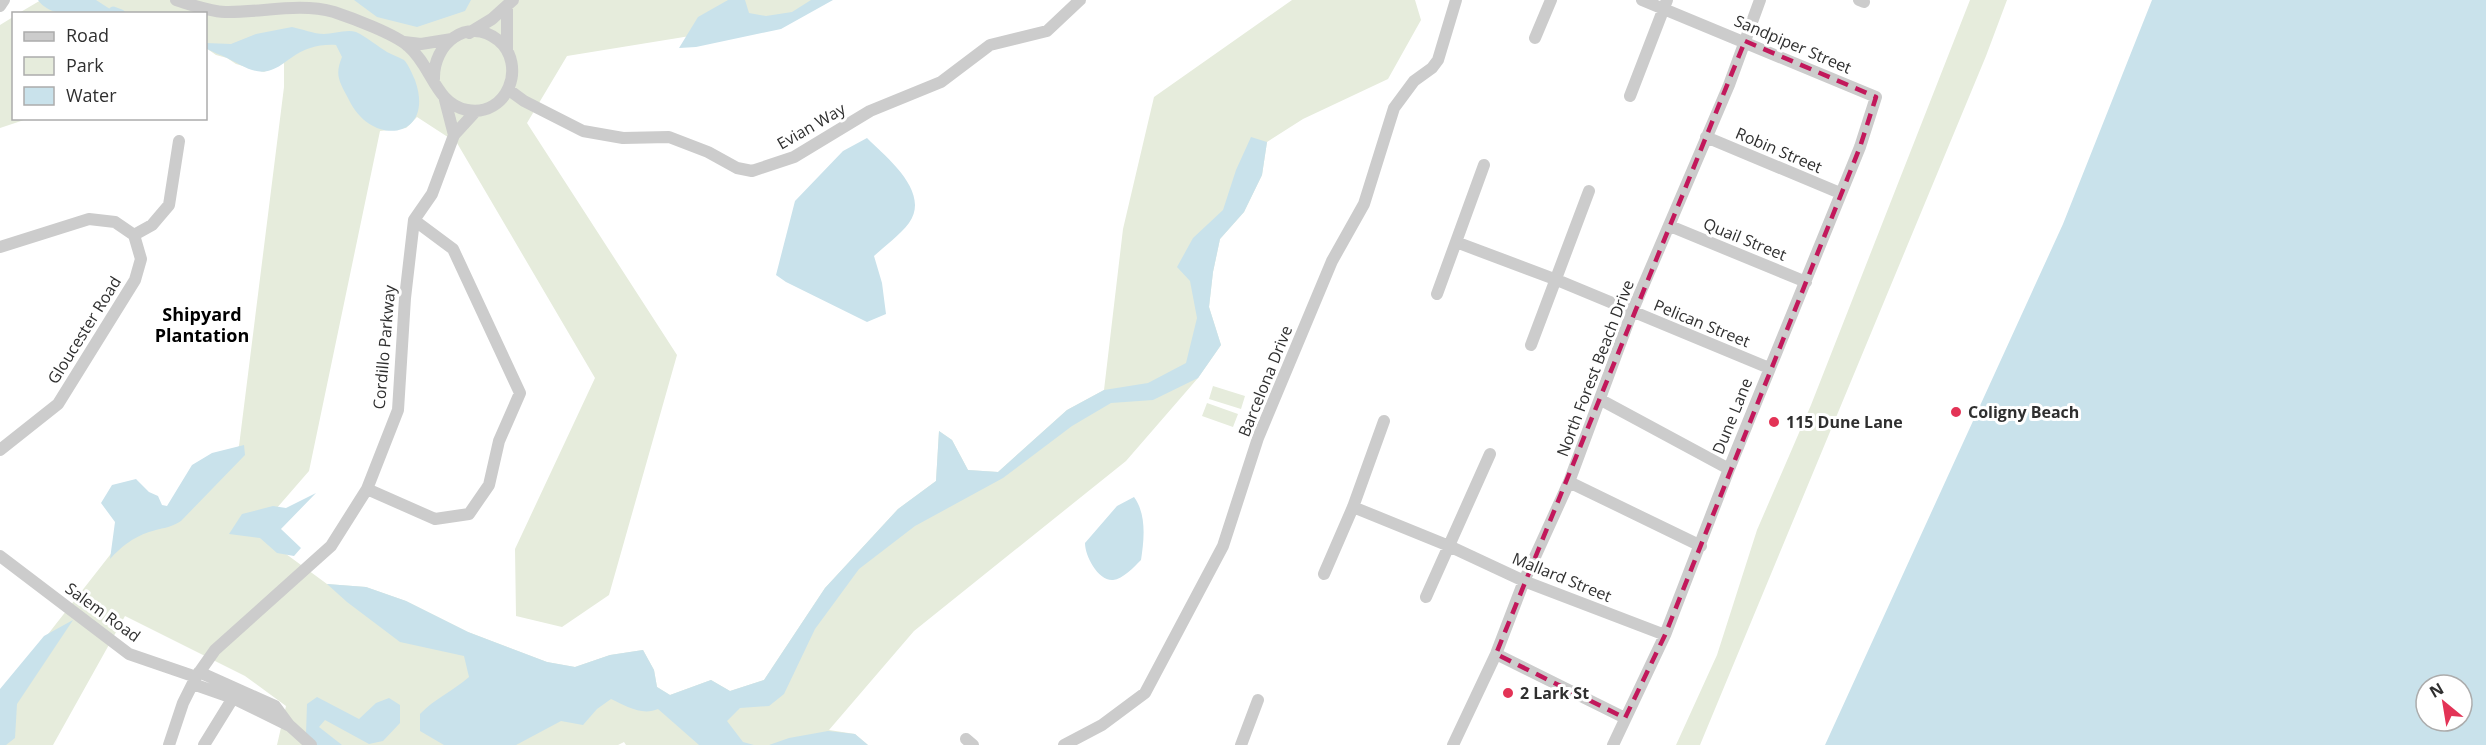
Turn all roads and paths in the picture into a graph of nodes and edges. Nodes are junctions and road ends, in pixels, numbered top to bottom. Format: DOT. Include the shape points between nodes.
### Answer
graph roads {
  1 [pos="4,0"];
  2 [pos="176,0"];
  3 [pos="1080,0"];
  4 [pos="1456,0"];
  5 [pos="1551,0"];
  6 [pos="1642,0"];
  7 [pos="1760,0"];
  8 [pos="510,3"];
  9 [pos="1665,5"];
  10 [pos="0,6"];
  11 [pos="468,33"];
  12 [pos="1534,38"];
  13 [pos="452,39"];
  14 [pos="1745,41"];
  15 [pos="403,42"];
  16 [pos="507,50"];
  17 [pos="434,79"];
  18 [pos="509,90"];
  19 [pos="1630,96"];
  20 [pos="1876,97"];
  21 [pos="445,100"];
  22 [pos="476,111"];
  23 [pos="454,135"];
  24 [pos="1706,136"];
  25 [pos="179,141"];
  26 [pos="1484,165"];
  27 [pos="1589,192"];
  28 [pos="1840,193"];
  29 [pos="414,220"];
  30 [pos="1670,226"];
  31 [pos="134,235"];
  32 [pos="1456,242"];
  33 [pos="0,247"];
  34 [pos="1557,280"];
  35 [pos="1806,282"];
  36 [pos="1437,294"];
  37 [pos="1632,312"];
  38 [pos="1531,345"];
  39 [pos="1769,368"];
  40 [pos="1601,400"];
  41 [pos="1384,421"];
  42 [pos="0,450"];
  43 [pos="1490,454"];
  44 [pos="1729,469"];
  45 [pos="1569,482"];
  46 [pos="366,489"];
  47 [pos="1353,507"];
  48 [pos="1449,546"];
  49 [pos="1701,546"];
  50 [pos="0,556"];
  51 [pos="1324,574"];
  52 [pos="1524,581"];
  53 [pos="1426,597"];
  54 [pos="1665,635"];
  55 [pos="1496,654"];
  56 [pos="196,678"];
  57 [pos="233,698"];
  58 [pos="1258,700"];
  59 [pos="1625,718"];
  60 [pos="289,725"];
  61 [pos="1458,743"];
  62 [pos="169,745"];
  63 [pos="204,745"];
  64 [pos="311,745"];
  65 [pos="1064,745"];
  66 [pos="1241,745"];
  67 [pos="1613,745"];
  1 -- 10 [label="street"];
  2 -- 15 [label="street" via="225,12 331,12"];
  3 -- 18 [label="street, Evian Way" via="1047,31 990,45 941,82 870,111 794,157 752,171 669,137 623,138 583,131"];
  4 -- 65 [label="street, Barcelona Drive" via="1438,60 1414,81 1394,108 1364,204 1332,261 1258,438 1223,546 1198,595 1145,693 1102,725"];
  5 -- 12 [label="street"];
  6 -- 9 [label="street, Sandpiper Street"];
  7 -- 14 [label="street, North Forest Beach Drive"];
  8 -- 11 [label="street" via="492,20"];
  8 -- 16 [label="street"];
  9 -- 14 [label="street, Sandpiper Street"];
  9 -- 19 [label="street"];
  11 -- 13 [label="street"];
  11 -- 16 [label="street" via="487,34"];
  13 -- 15 [label="street" via="421,44"];
  13 -- 17 [label="street" via="437,57"];
  14 -- 20 [label="street, Sandpiper Street"];
  14 -- 24 [label="street, North Forest Beach Drive"];
  15 -- 17 [label="street"];
  16 -- 18 [label="street" via="513,70"];
  17 -- 21 [label="street"];
  18 -- 22 [label="street" via="495,105"];
  20 -- 28 [label="street, Dune Lane"];
  21 -- 22 [label="street" via="454,107"];
  21 -- 23 [label="street"];
  22 -- 23 [label="street, Cordillo Parkway"];
  23 -- 29 [label="street, Cordillo Parkway" via="432,194"];
  24 -- 28 [label="street, Robin Street"];
  24 -- 30 [label="street, North Forest Beach Drive"];
  25 -- 31 [label="street" via="169,205 152,225"];
  26 -- 32 [label="street"];
  27 -- 34 [label="street"];
  28 -- 35 [label="street, Dune Lane"];
  29 -- 46 [label="street, Cordillo Parkway" via="398,410"];
  29 -- 46 [label="street" via="453,249 520,393 499,441 489,485 469,514 435,519"];
  30 -- 35 [label="street, Quail Street"];
  30 -- 37 [label="street, North Forest Beach Drive"];
  31 -- 33 [label="street" via="115,222 89,219"];
  31 -- 42 [label="street, Gloucester Road" via="141,259 135,280 58,404"];
  32 -- 34 [label="street, Pelican Street"];
  32 -- 36 [label="street"];
  34 -- 37 [label="street, Pelican Street"];
  34 -- 38 [label="street"];
  35 -- 39 [label="street, Dune Lane"];
  37 -- 39 [label="street, Pelican Street"];
  37 -- 40 [label="street, North Forest Beach Drive"];
  39 -- 44 [label="street, Dune Lane"];
  40 -- 44 [label="street"];
  40 -- 45 [label="street, North Forest Beach Drive"];
  41 -- 47 [label="street"];
  43 -- 48 [label="street"];
  44 -- 49 [label="street, Dune Lane"];
  45 -- 49 [label="street"];
  45 -- 52 [label="street, North Forest Beach Drive"];
  46 -- 56 [label="street, Cordillo Parkway" via="331,546 221,644"];
  47 -- 48 [label="street, Mallard Street"];
  47 -- 51 [label="street"];
  48 -- 52 [label="street, Mallard Street"];
  48 -- 53 [label="street"];
  49 -- 54 [label="street, Dune Lane"];
  50 -- 56 [label="street, Salem Road" via="129,654"];
  52 -- 54 [label="street, Mallard Street"];
  52 -- 55 [label="street, North Forest Beach Drive"];
  54 -- 59 [label="street, Dune Lane"];
  55 -- 59 [label="street"];
  55 -- 61 [label="street, North Forest Beach Drive"];
  56 -- 57 [label="street"];
  56 -- 60 [label="street" via="275,706"];
  56 -- 62 [label="street, Cordillo Parkway"];
  57 -- 60 [label="street"];
  57 -- 63 [label="street"];
  58 -- 66 [label="street"];
  59 -- 67 [label="street, Dune Lane"];
  60 -- 64 [label="street"];
}
